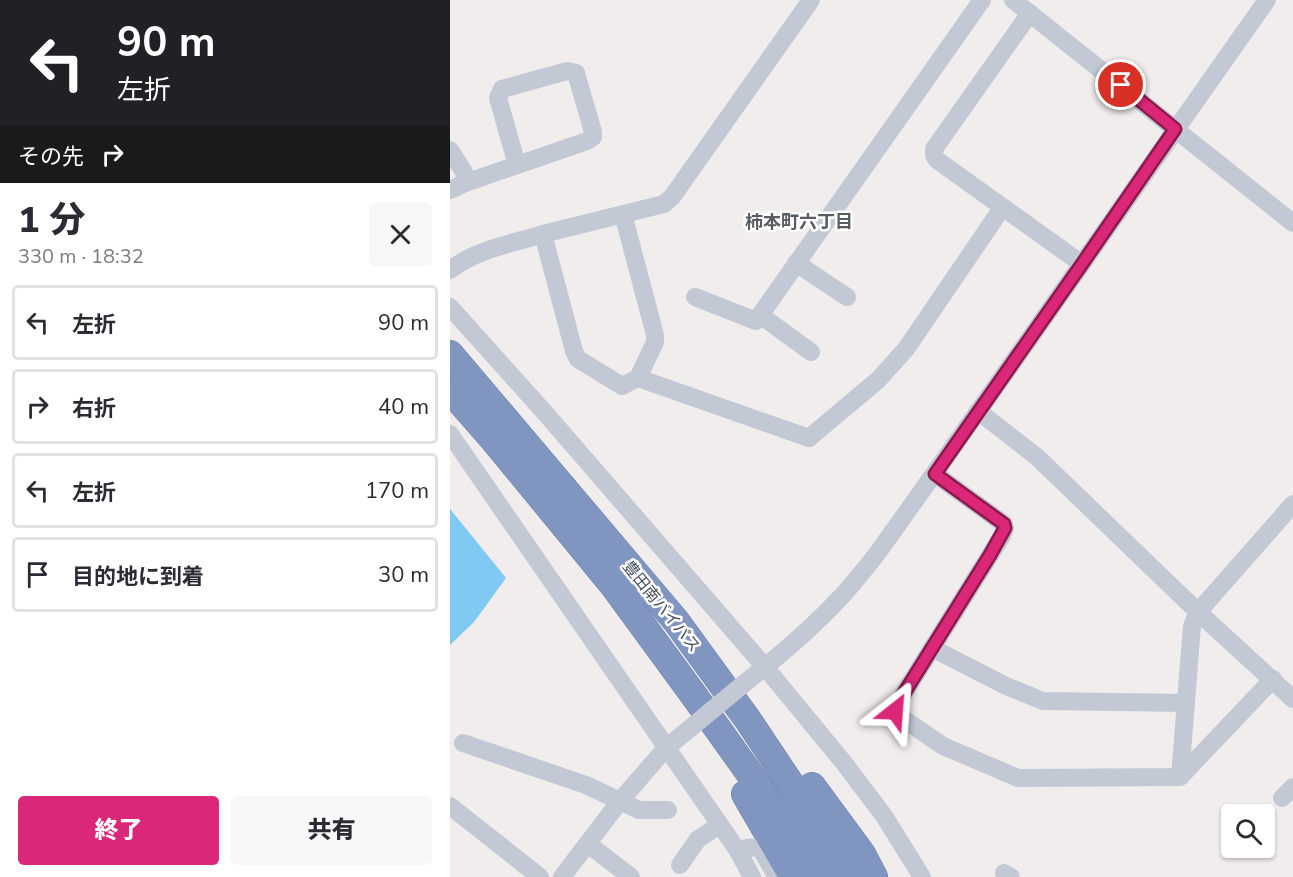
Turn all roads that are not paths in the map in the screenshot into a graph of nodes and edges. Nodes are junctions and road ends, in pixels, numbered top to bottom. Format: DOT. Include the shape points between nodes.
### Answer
graph roads {
  1 [pos="811,0"];
  2 [pos="982,0"];
  3 [pos="1013,0"];
  4 [pos="1267,0"];
  5 [pos="1030,13"];
  6 [pos="1175,129"];
  7 [pos="450,150"];
  8 [pos="517,165"];
  9 [pos="458,186"];
  10 [pos="1002,208"];
  11 [pos="623,214"];
  12 [pos="1293,223"];
  13 [pos="543,234"];
  14 [pos="796,263"];
  15 [pos="1082,264"];
  16 [pos="450,270"];
  17 [pos="695,297"];
  18 [pos="847,297"];
  19 [pos="450,307"];
  20 [pos="760,315"];
  21 [pos="811,352"];
  22 [pos="450,354"];
  23 [pos="638,378"];
  24 [pos="450,390"];
  25 [pos="978,411"];
  26 [pos="450,434"];
  27 [pos="935,474"];
  28 [pos="1293,504"];
  29 [pos="613,585"];
  30 [pos="1198,612"];
  31 [pos="676,621"];
  32 [pos="932,648"];
  33 [pos="765,667"];
  34 [pos="1273,679"];
  35 [pos="1293,699"];
  36 [pos="1186,703"];
  37 [pos="463,743"];
  38 [pos="666,748"];
  39 [pos="1180,777"];
  40 [pos="620,801"];
  41 [pos="450,806"];
  42 [pos="668,810"];
  43 [pos="720,825"];
  44 [pos="588,844"];
  45 [pos="738,851"];
  46 [pos="680,865"];
  47 [pos="540,877"];
  48 [pos="562,877"];
  49 [pos="631,877"];
  50 [pos="752,877"];
  51 [pos="777,877"];
  52 [pos="793,877"];
  53 [pos="817,877"];
  54 [pos="846,877"];
  55 [pos="874,877"];
  56 [pos="922,877"];
  1 -- 11 [label="street" via="672,197 664,204"];
  2 -- 14 [label="street"];
  3 -- 5 [label="street"];
  4 -- 6 [label="street"];
  5 -- 6 [label="street"];
  5 -- 10 [label="street" via="934,149 937,160"];
  6 -- 12 [label="street"];
  6 -- 15 [label="street"];
  7 -- 9 [label="street" via="464,172"];
  8 -- 8 [label="street" via="593,137 576,73 567,71 502,88 498,98"];
  8 -- 9 [label="street"];
  10 -- 15 [label="street"];
  10 -- 23 [label="street" via="906,349 878,380 809,438"];
  11 -- 13 [label="street"];
  11 -- 23 [label="street" via="656,335"];
  13 -- 16 [label="street" via="476,254"];
  13 -- 23 [label="street" via="578,359 622,386"];
  14 -- 18 [label="street"];
  14 -- 20 [label="street"];
  15 -- 25 [label="street"];
  17 -- 20 [label="street" via="756,321"];
  19 -- 33 [label="street"];
  20 -- 21 [label="street"];
  22 -- 31 [label="highway, 豊田南バイパス"];
  24 -- 29 [label="highway, 豊田南バイパス"];
  25 -- 27 [label="street"];
  25 -- 30 [label="street" via="1037,457"];
  26 -- 38 [label="street"];
  27 -- 32 [label="street" via="1005,528"];
  27 -- 33 [label="street" via="840,598"];
  28 -- 30 [label="street"];
  29 -- 52 [label="highway" via="616,610 735,776"];
  29 -- 53 [label="highway, 豊田南バイパス" via="792,833"];
  30 -- 34 [label="street"];
  30 -- 36 [label="street" via="1192,626"];
  31 -- 54 [label="highway, 豊田南バイパス" via="816,822"];
  31 -- 55 [label="highway" via="726,670 755,707 862,854"];
  32 -- 36 [label="street" via="1006,686 1043,700"];
  32 -- 39 [label="street" via="895,711 944,746 1018,778"];
  33 -- 38 [label="street, bridge"];
  33 -- 56 [label="street" via="858,780"];
  34 -- 35 [label="street"];
  34 -- 39 [label="street"];
  36 -- 39 [label="street"];
  37 -- 40 [label="street" via="586,785"];
  38 -- 40 [label="street"];
  38 -- 43 [label="street"];
  40 -- 42 [label="street" via="639,810"];
  40 -- 44 [label="street"];
  41 -- 47 [label="street"];
  43 -- 45 [label="street"];
  43 -- 46 [label="street" via="698,839"];
  44 -- 48 [label="street"];
  44 -- 49 [label="street"];
  45 -- 50 [label="street"];
  45 -- 51 [label="street" via="760,848"];
}
